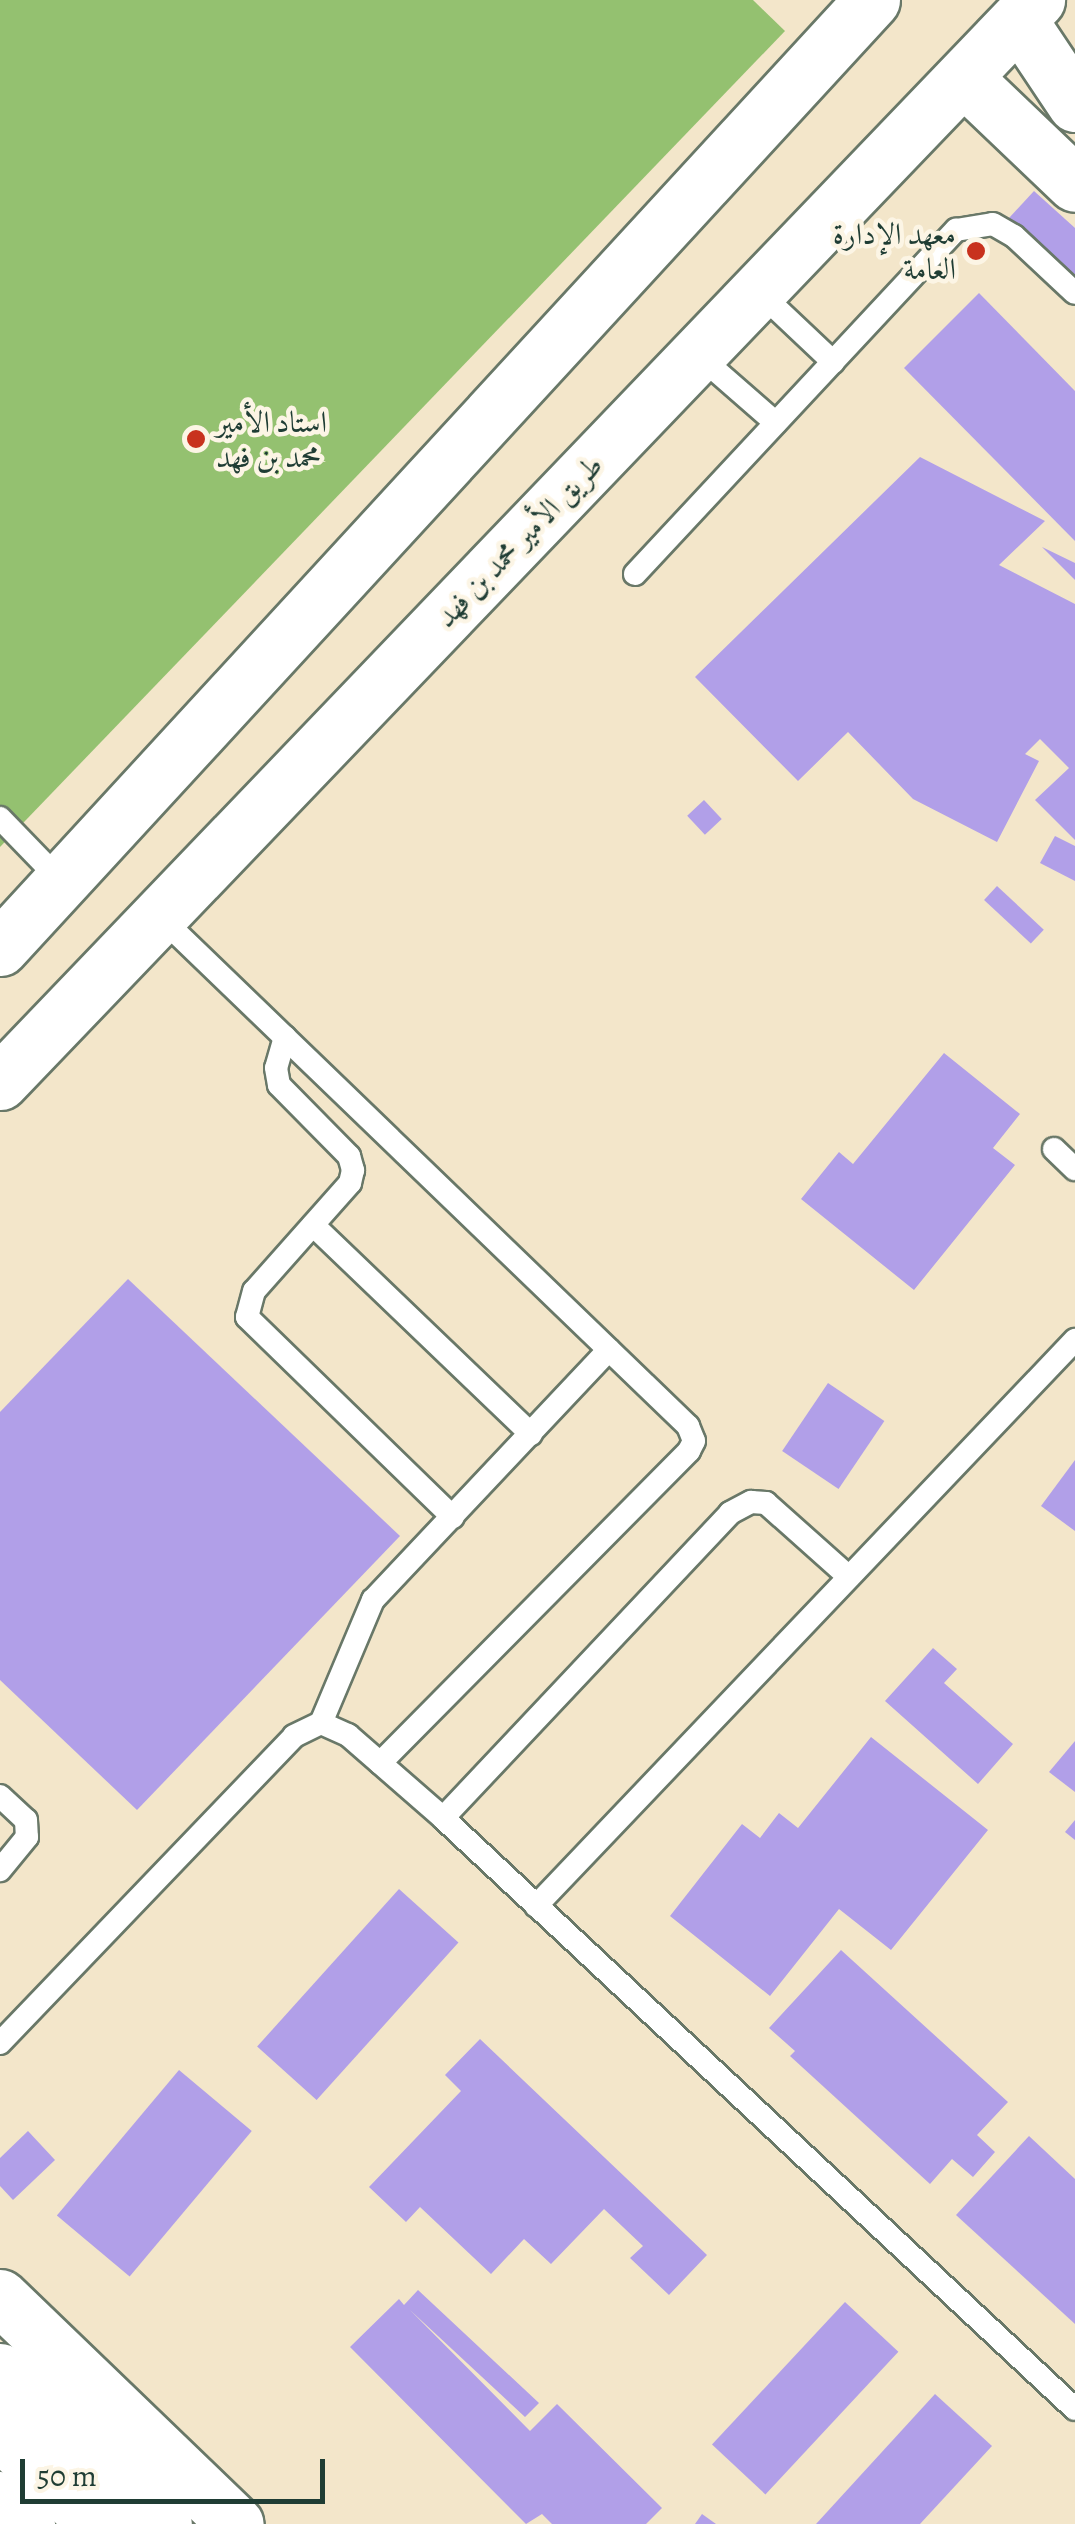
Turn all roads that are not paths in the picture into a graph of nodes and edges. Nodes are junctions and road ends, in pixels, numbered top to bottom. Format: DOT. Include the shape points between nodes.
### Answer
graph roads {
  1 [pos="862,4"];
  2 [pos="1028,10"];
  3 [pos="964,78"];
  4 [pos="1075,104"];
  5 [pos="1075,184"];
  6 [pos="759,292"];
  7 [pos="1075,293"];
  8 [pos="698,356"];
  9 [pos="833,362"];
  10 [pos="776,423"];
  11 [pos="635,574"];
  12 [pos="0,818"];
  13 [pos="62,882"];
  14 [pos="159,916"];
  15 [pos="0,948"];
  16 [pos="285,1037"];
  17 [pos="0,1082"];
  18 [pos="1054,1148"];
  19 [pos="1075,1169"];
  20 [pos="313,1225"];
  21 [pos="1075,1340"];
  22 [pos="609,1350"];
  23 [pos="531,1434"];
  24 [pos="453,1517"];
  25 [pos="849,1577"];
  26 [pos="320,1724"];
  27 [pos="380,1764"];
  28 [pos="0,1796"];
  29 [pos="443,1818"];
  30 [pos="0,1870"];
  31 [pos="536,1906"];
  32 [pos="0,2043"];
  33 [pos="0,2297"];
  34 [pos="0,2371"];
  35 [pos="1075,2408"];
  36 [pos="0,2432"];
  37 [pos="0,2499"];
  38 [pos="27,2524"];
  39 [pos="97,2524"];
  40 [pos="164,2524"];
  41 [pos="236,2524"];
  1 -- 13 [label="main road"];
  2 -- 3 [label="main road, طريق الأمير محمد بن فهد"];
  2 -- 4 [label="main road"];
  3 -- 5 [label="main road"];
  3 -- 6 [label="main road, طريق الأمير محمد بن فهد"];
  6 -- 8 [label="main road, طريق الأمير محمد بن فهد"];
  6 -- 9 [label="lane"];
  7 -- 9 [label="lane" via="1014,236 977,224 956,230"];
  8 -- 10 [label="lane"];
  8 -- 14 [label="main road, طريق الأمير محمد بن فهد"];
  9 -- 10 [label="lane"];
  10 -- 11 [label="lane"];
  12 -- 13 [label="lane"];
  13 -- 15 [label="main road"];
  14 -- 16 [label="lane"];
  14 -- 17 [label="main road, طريق الأمير محمد بن فهد"];
  16 -- 20 [label="lane" via="276,1068 279,1085 350,1156 353,1170 350,1183"];
  16 -- 22 [label="lane"];
  18 -- 19 [label="lane"];
  20 -- 23 [label="lane"];
  20 -- 24 [label="lane" via="254,1291 247,1317"];
  21 -- 25 [label="lane"];
  22 -- 23 [label="lane"];
  22 -- 27 [label="lane" via="688,1426 694,1441 689,1451"];
  23 -- 24 [label="lane"];
  24 -- 26 [label="lane" via="373,1600"];
  25 -- 29 [label="lane" via="766,1502 730,1513"];
  25 -- 31 [label="lane"];
  26 -- 27 [label="lane" via="348,1735"];
  26 -- 32 [label="lane" via="294,1736"];
  27 -- 29 [label="lane"];
  28 -- 30 [label="lane" via="26,1820 27,1837"];
  29 -- 31 [label="lane"];
  31 -- 35 [label="lane"];
  33 -- 41 [label="main road"];
  34 -- 40 [label="main road"];
  36 -- 39 [label="main road"];
  37 -- 38 [label="main road"];
}
